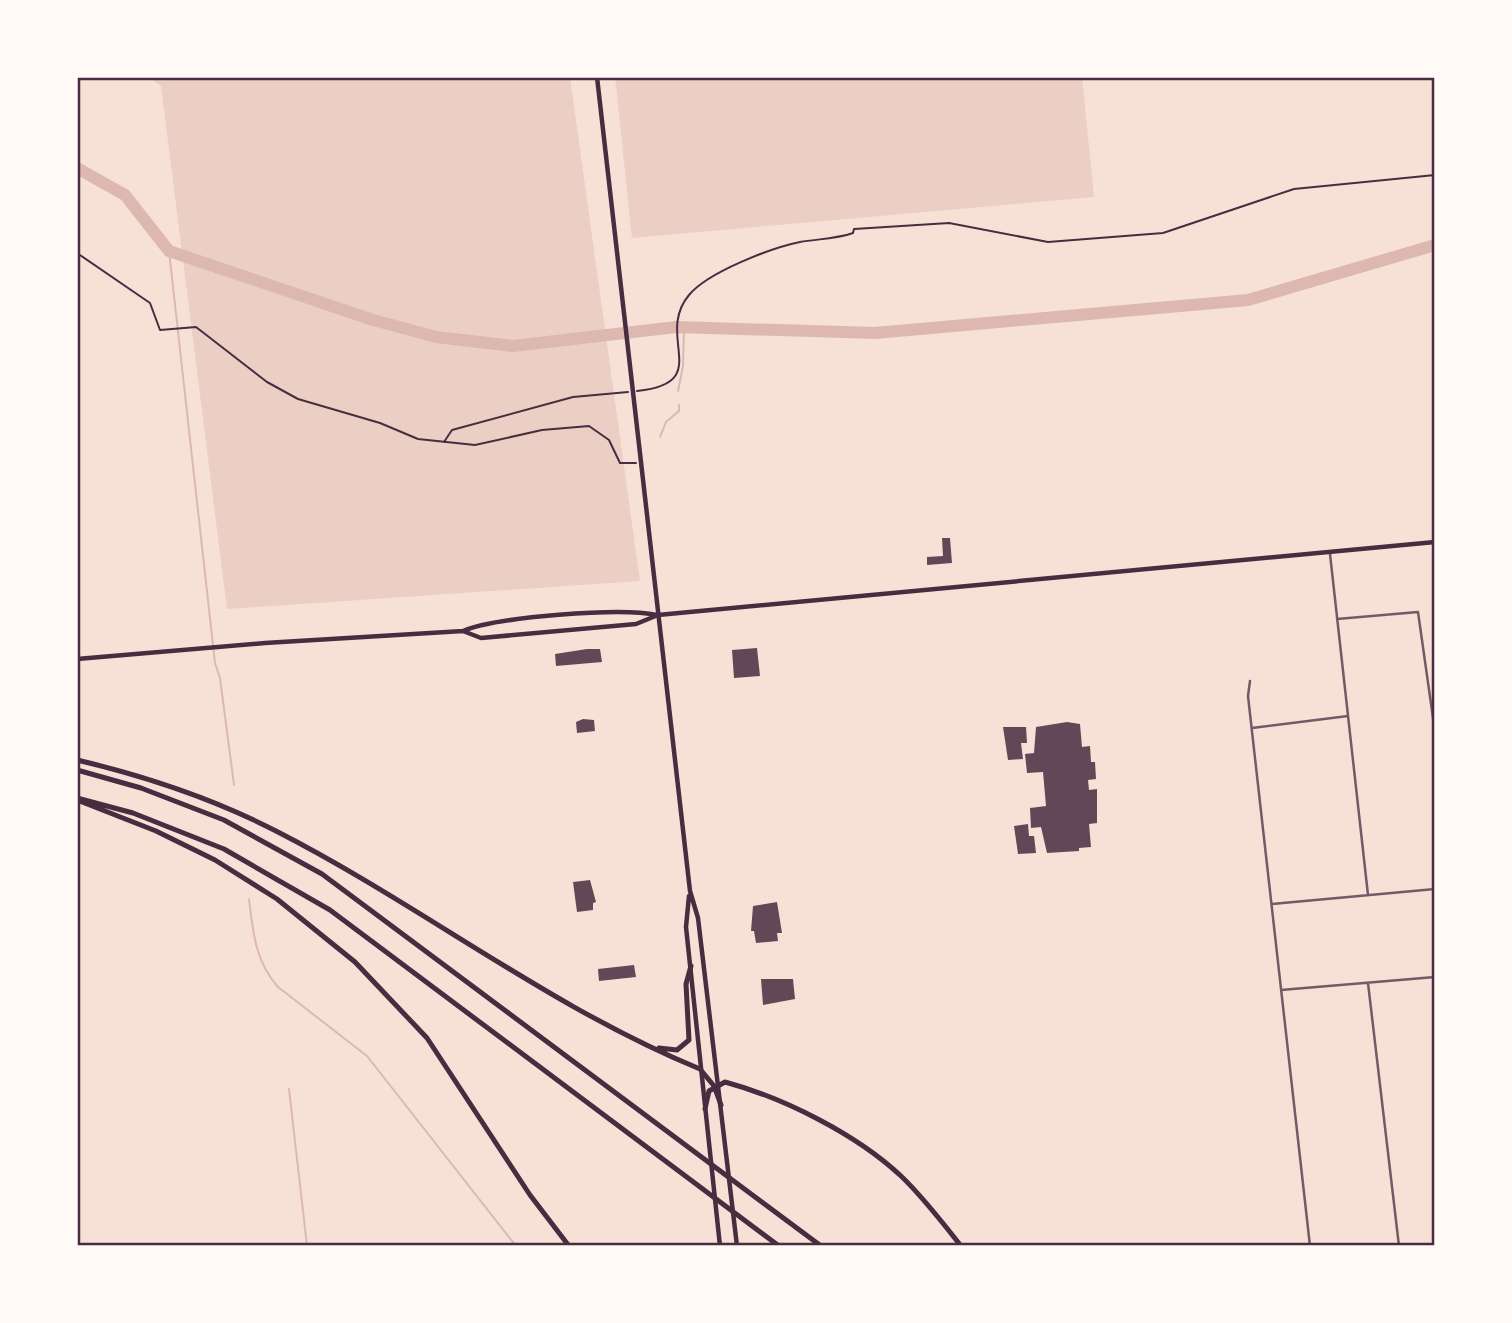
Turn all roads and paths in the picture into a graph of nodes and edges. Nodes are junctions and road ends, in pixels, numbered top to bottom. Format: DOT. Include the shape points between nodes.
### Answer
graph roads {
  1 [pos="597,77"];
  2 [pos="1435,175"];
  3 [pos="77,253"];
  4 [pos="444,442"];
  5 [pos="640,463"];
  6 [pos="1435,542"];
  7 [pos="1330,554"];
  8 [pos="658,615"];
  9 [pos="1337,619"];
  10 [pos="463,631"];
  11 [pos="77,659"];
  12 [pos="1250,681"];
  13 [pos="1348,716"];
  14 [pos="1252,727"];
  15 [pos="1435,732"];
  16 [pos="77,760"];
  17 [pos="77,770"];
  18 [pos="77,799"];
  19 [pos="1435,889"];
  20 [pos="690,891"];
  21 [pos="1368,895"];
  22 [pos="1272,904"];
  23 [pos="691,966"];
  24 [pos="1435,977"];
  25 [pos="1368,983"];
  26 [pos="1281,990"];
  27 [pos="654,1047"];
  28 [pos="700,1069"];
  29 [pos="716,1084"];
  30 [pos="721,1105"];
  31 [pos="705,1109"];
  32 [pos="569,1246"];
  33 [pos="720,1246"];
  34 [pos="737,1246"];
  35 [pos="779,1246"];
  36 [pos="821,1246"];
  37 [pos="961,1246"];
  38 [pos="1310,1246"];
  39 [pos="1399,1246"];
  1 -- 5 [label="main road"];
  2 -- 4 [label="path" via="1294,189 1163,233 1038,242 940,222 854,229 844,236 795,244 714,276 691,292 676,324 679,369 666,387 561,400 452,430"];
  3 -- 4 [label="path" via="140,293 154,309 158,327 201,330 267,382 298,399 418,439"];
  4 -- 5 [label="path" via="475,445 542,430 589,426 609,440 620,463"];
  5 -- 8 [label="main road"];
  6 -- 7 [label="main road"];
  7 -- 8 [label="main road"];
  7 -- 9 [label="street"];
  8 -- 10 [label="main road" via="636,611 589,614 480,624"];
  8 -- 10 [label="main road" via="636,624 481,638"];
  8 -- 20 [label="main road"];
  9 -- 13 [label="street"];
  9 -- 15 [label="street" via="1418,612"];
  10 -- 11 [label="main road"];
  12 -- 14 [label="street"];
  13 -- 14 [label="street"];
  13 -- 21 [label="street"];
  14 -- 22 [label="street"];
  16 -- 27 [label="highway" via="206,800 273,830 569,1006"];
  17 -- 36 [label="highway" via="141,788 224,821 323,874"];
  18 -- 32 [label="highway" via="215,860 277,899 355,962 427,1038"];
  18 -- 35 [label="highway" via="133,813 224,849 312,899"];
  19 -- 21 [label="street"];
  20 -- 23 [label="main road" via="686,927"];
  20 -- 29 [label="main road" via="698,918"];
  21 -- 22 [label="street"];
  22 -- 26 [label="street"];
  23 -- 27 [label="highway" via="686,984 689,1040 677,1050"];
  23 -- 28 [label="main road"];
  24 -- 25 [label="street"];
  25 -- 26 [label="street"];
  25 -- 39 [label="street"];
  26 -- 38 [label="street"];
  27 -- 28 [label="highway"];
  28 -- 29 [label="highway"];
  28 -- 31 [label="main road"];
  29 -- 30 [label="highway"];
  29 -- 31 [label="highway" via="707,1094"];
  29 -- 37 [label="highway" via="729,1083 826,1123 861,1144 902,1176"];
  30 -- 34 [label="main road"];
  31 -- 33 [label="main road"];
}
